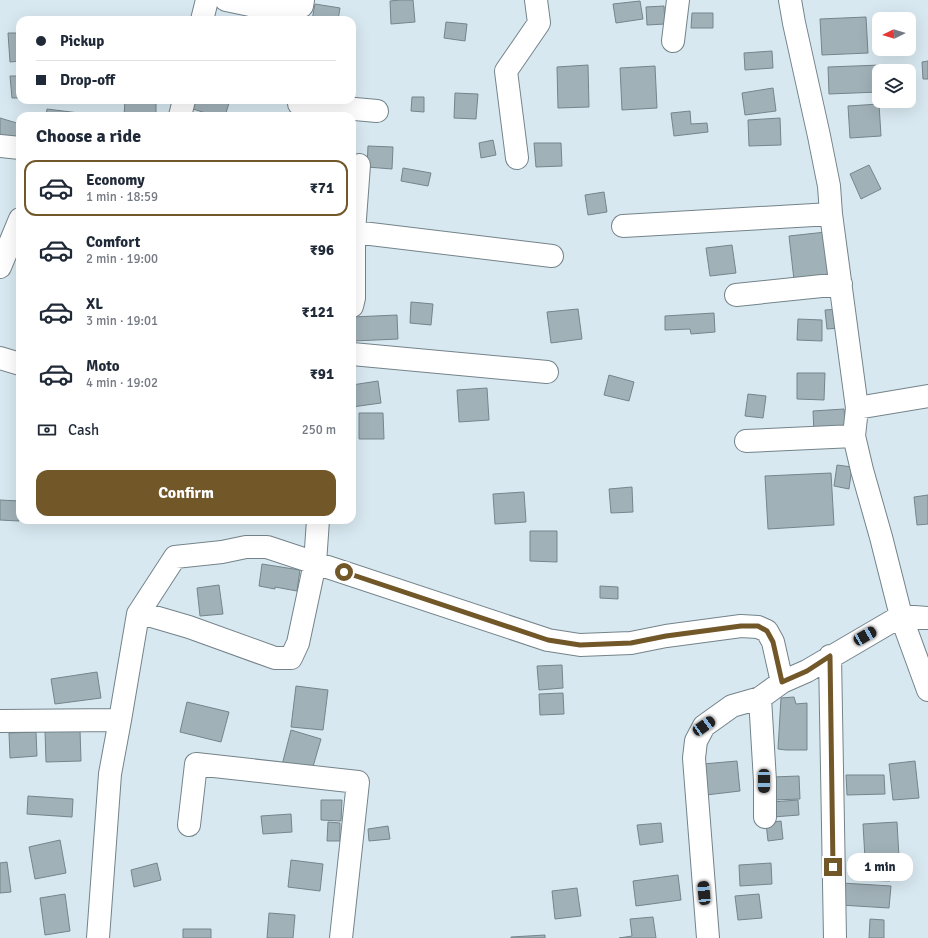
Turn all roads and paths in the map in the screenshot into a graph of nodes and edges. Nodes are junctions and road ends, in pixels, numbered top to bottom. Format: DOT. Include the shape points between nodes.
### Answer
graph roads {
  1 [pos="207,0"];
  2 [pos="226,0"];
  3 [pos="536,0"];
  4 [pos="678,0"];
  5 [pos="790,0"];
  6 [pos="302,9"];
  7 [pos="203,16"];
  8 [pos="672,41"];
  9 [pos="298,107"];
  10 [pos="377,111"];
  11 [pos="0,146"];
  12 [pos="16,148"];
  13 [pos="517,158"];
  14 [pos="359,165"];
  15 [pos="356,198"];
  16 [pos="831,214"];
  17 [pos="623,226"];
  18 [pos="356,232"];
  19 [pos="15,245"];
  20 [pos="552,256"];
  21 [pos="0,267"];
  22 [pos="841,284"];
  23 [pos="736,295"];
  24 [pos="356,354"];
  25 [pos="0,358"];
  26 [pos="16,363"];
  27 [pos="546,372"];
  28 [pos="928,396"];
  29 [pos="857,408"];
  30 [pos="854,436"];
  31 [pos="746,441"];
  32 [pos="318,524"];
  33 [pos="315,563"];
  34 [pos="138,614"];
  35 [pos="901,616"];
  36 [pos="928,618"];
  37 [pos="830,656"];
  38 [pos="782,682"];
  39 [pos="928,690"];
  40 [pos="760,698"];
  41 [pos="120,720"];
  42 [pos="0,721"];
  43 [pos="765,817"];
  44 [pos="189,825"];
  45 [pos="98,938"];
  46 [pos="341,938"];
  47 [pos="708,938"];
  48 [pos="835,938"];
  1 -- 7 [label="street"];
  2 -- 6 [label="street"];
  3 -- 13 [label="street" via="539,23 506,71"];
  4 -- 8 [label="street"];
  5 -- 16 [label="street" via="829,186"];
  9 -- 10 [label="street"];
  11 -- 12 [label="street"];
  14 -- 15 [label="street"];
  16 -- 17 [label="street"];
  16 -- 22 [label="street"];
  18 -- 20 [label="street"];
  19 -- 21 [label="street"];
  22 -- 23 [label="street"];
  22 -- 29 [label="street"];
  24 -- 27 [label="street"];
  25 -- 26 [label="street"];
  28 -- 29 [label="street"];
  29 -- 30 [label="street"];
  30 -- 31 [label="street"];
  30 -- 35 [label="street"];
  32 -- 33 [label="street"];
  33 -- 34 [label="street" via="267,547 246,547 176,557"];
  33 -- 34 [label="street" via="298,643 291,658 275,658 189,627"];
  33 -- 38 [label="street" via="548,640 580,645 631,643 666,636 758,626 767,631 773,642"];
  34 -- 41 [label="street"];
  35 -- 36 [label="street"];
  35 -- 37 [label="street"];
  35 -- 39 [label="street"];
  37 -- 38 [label="street" via="807,671"];
  37 -- 48 [label="street"];
  38 -- 40 [label="street"];
  40 -- 43 [label="street"];
  40 -- 47 [label="street" via="732,706 704,726 696,741 694,758"];
  41 -- 42 [label="street"];
  41 -- 45 [label="street" via="110,774"];
  44 -- 46 [label="street" via="196,764 358,782"];
}
